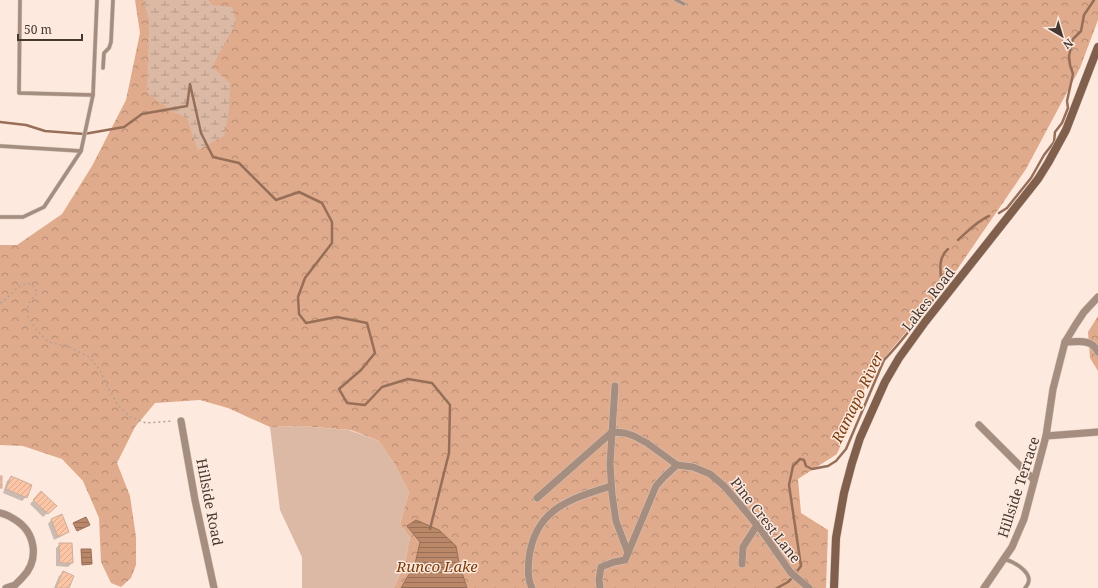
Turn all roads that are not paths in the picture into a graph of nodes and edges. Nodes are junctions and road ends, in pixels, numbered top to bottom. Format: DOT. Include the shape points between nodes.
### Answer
graph roads {
  1 [pos="20,0"];
  2 [pos="97,0"];
  3 [pos="114,0"];
  4 [pos="676,0"];
  5 [pos="684,4"];
  6 [pos="1098,47"];
  7 [pos="103,68"];
  8 [pos="93,95"];
  9 [pos="0,146"];
  10 [pos="81,151"];
  11 [pos="0,217"];
  12 [pos="1098,297"];
  13 [pos="1065,342"];
  14 [pos="1098,352"];
  15 [pos="615,386"];
  16 [pos="181,421"];
  17 [pos="978,425"];
  18 [pos="612,432"];
  19 [pos="1098,432"];
  20 [pos="1046,436"];
  21 [pos="677,465"];
  22 [pos="1034,480"];
  23 [pos="611,486"];
  24 [pos="537,498"];
  25 [pos="0,513"];
  26 [pos="757,525"];
  27 [pos="628,553"];
  28 [pos="1004,559"];
  29 [pos="742,564"];
  30 [pos="6,588"];
  31 [pos="214,588"];
  32 [pos="532,588"];
  33 [pos="600,588"];
  34 [pos="809,588"];
  35 [pos="834,588"];
  36 [pos="984,588"];
  37 [pos="1025,588"];
  1 -- 8 [label="lane" via="19,93"];
  2 -- 8 [label="lane"];
  3 -- 7 [label="lane" via="111,42 104,53"];
  4 -- 5 [label="lane"];
  6 -- 35 [label="main road, Lakes Road" via="1066,130 1038,179 925,322 885,382 860,438 844,493 836,538"];
  8 -- 10 [label="lane"];
  9 -- 10 [label="lane"];
  10 -- 11 [label="lane" via="44,207 23,217"];
  12 -- 13 [label="street" via="1084,312"];
  13 -- 14 [label="street" via="1090,343"];
  13 -- 20 [label="street" via="1053,389"];
  15 -- 18 [label="street"];
  16 -- 31 [label="street, Hillside Road"];
  17 -- 22 [label="street"];
  18 -- 21 [label="street" via="634,436"];
  18 -- 23 [label="street"];
  18 -- 24 [label="street"];
  19 -- 20 [label="street, Hillside Terrace"];
  20 -- 22 [label="street, Hillside Terrace"];
  21 -- 26 [label="street, Pine Crest Lane" via="693,467 710,474 724,486"];
  21 -- 27 [label="street" via="656,486"];
  22 -- 28 [label="street, Hillside Terrace" via="1024,519"];
  23 -- 27 [label="street" via="616,521"];
  23 -- 32 [label="street" via="582,495 562,505 538,526 530,550 528,571"];
  25 -- 30 [label="street" via="5,513 21,523 33,543 31,565 15,585"];
  26 -- 29 [label="street" via="743,547"];
  26 -- 34 [label="street, Pine Crest Lane" via="791,573"];
  27 -- 33 [label="street" via="625,560 601,567"];
  28 -- 36 [label="street, Hillside Terrace"];
  28 -- 37 [label="lane" via="1017,564 1026,572 1029,581"];
}
